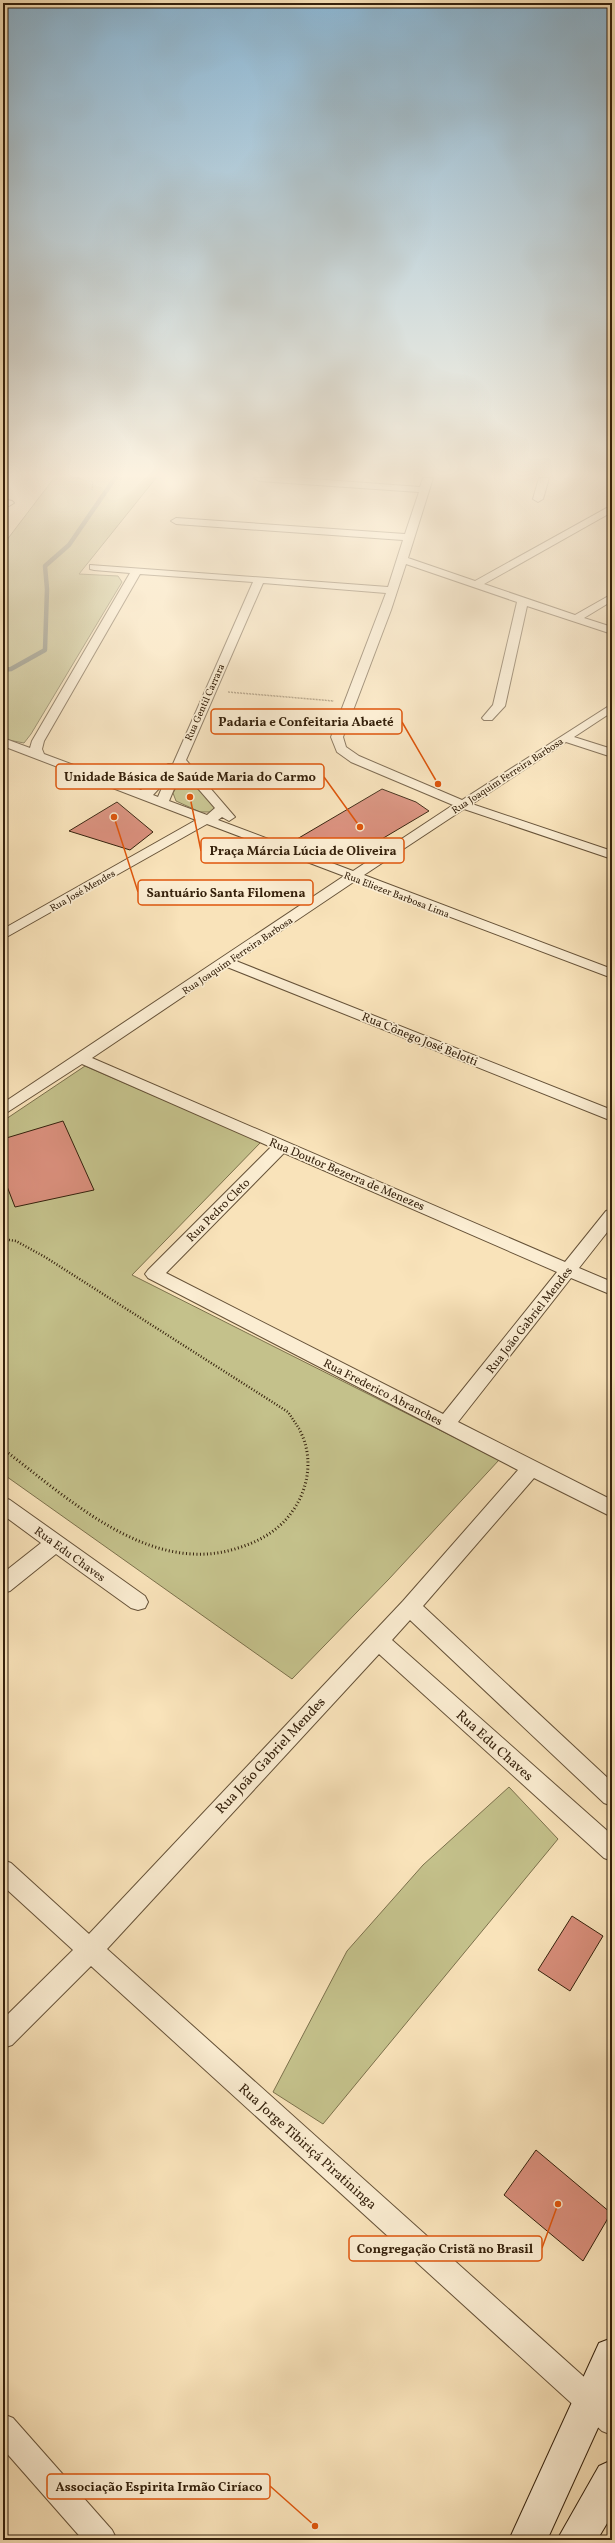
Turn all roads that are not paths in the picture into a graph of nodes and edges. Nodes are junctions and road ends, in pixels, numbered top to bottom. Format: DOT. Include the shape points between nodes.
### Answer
graph roads {
  1 [pos="122,597"];
  2 [pos="251,597"];
  3 [pos="389,597"];
  4 [pos="510,597"];
  5 [pos="612,597"];
  6 [pos="523,601"];
  7 [pos="575,619"];
  8 [pos="612,632"];
  9 [pos="612,707"];
  10 [pos="488,718"];
  11 [pos="564,738"];
  12 [pos="3,742"];
  13 [pos="612,753"];
  14 [pos="40,757"];
  15 [pos="179,759"];
  16 [pos="140,795"];
  17 [pos="161,804"];
  18 [pos="461,804"];
  19 [pos="221,808"];
  20 [pos="205,821"];
  21 [pos="245,836"];
  22 [pos="612,855"];
  23 [pos="352,877"];
  24 [pos="3,935"];
  25 [pos="227,962"];
  26 [pos="612,974"];
  27 [pos="82,1059"];
  28 [pos="3,1110"];
  29 [pos="612,1116"];
  30 [pos="281,1146"];
  31 [pos="612,1215"];
  32 [pos="568,1270"];
  33 [pos="154,1274"];
  34 [pos="612,1289"];
  35 [pos="446,1424"];
  36 [pos="531,1468"];
  37 [pos="3,1505"];
  38 [pos="612,1510"];
  39 [pos="54,1544"];
  40 [pos="3,1585"];
  41 [pos="138,1602"];
  42 [pos="410,1607"];
  43 [pos="377,1640"];
  44 [pos="612,1796"];
  45 [pos="612,1850"];
  46 [pos="3,1870"];
  47 [pos="90,1950"];
  48 [pos="3,2036"];
  49 [pos="612,2356"];
  50 [pos="601,2411"];
  51 [pos="3,2428"];
  52 [pos="612,2479"];
  53 [pos="102,2540"];
  54 [pos="528,2540"];
  55 [pos="576,2540"];
  1 -- 14 [label="street" via="38,741 36,749"];
  2 -- 15 [label="street, Rua Gentil Carrara"];
  3 -- 18 [label="street" via="337,737 342,749 355,759"];
  4 -- 6 [label="street"];
  5 -- 7 [label="street"];
  6 -- 7 [label="street"];
  6 -- 10 [label="street" via="499,706"];
  7 -- 8 [label="street"];
  9 -- 11 [label="street, Rua Joaquim Ferreira Barbosa"];
  11 -- 13 [label="street"];
  11 -- 18 [label="street, Rua Joaquim Ferreira Barbosa"];
  12 -- 14 [label="street, Rua Eliezer Barbosa Lima"];
  14 -- 16 [label="street, Rua Eliezer Barbosa Lima"];
  15 -- 16 [label="street, Rua Gentil Carrara" via="148,792"];
  15 -- 17 [label="street, Rua Gentil Carrara"];
  15 -- 19 [label="street"];
  16 -- 17 [label="street, Rua Eliezer Barbosa Lima"];
  17 -- 20 [label="street, Rua Eliezer Barbosa Lima"];
  18 -- 22 [label="street"];
  18 -- 23 [label="street, Rua Joaquim Ferreira Barbosa"];
  19 -- 20 [label="street, Rua José Mendes" via="216,816"];
  19 -- 21 [label="street"];
  20 -- 21 [label="street, Rua Eliezer Barbosa Lima"];
  20 -- 24 [label="street, Rua José Mendes"];
  21 -- 23 [label="street, Rua Eliezer Barbosa Lima"];
  23 -- 25 [label="street, Rua Joaquim Ferreira Barbosa"];
  23 -- 26 [label="street, Rua Eliezer Barbosa Lima"];
  25 -- 27 [label="street, Rua Joaquim Ferreira Barbosa"];
  25 -- 29 [label="street, Rua Cônego José Belotti"];
  27 -- 28 [label="street, Rua Joaquim Ferreira Barbosa"];
  27 -- 30 [label="street, Rua Doutor Bezerra de Menezes"];
  30 -- 32 [label="street, Rua Doutor Bezerra de Menezes"];
  30 -- 33 [label="street, Rua Pedro Cleto"];
  31 -- 32 [label="street, Rua João Gabriel Mendes"];
  32 -- 34 [label="street, Rua Doutor Bezerra de Menezes"];
  32 -- 35 [label="street, Rua João Gabriel Mendes"];
  33 -- 35 [label="street, Rua Frederico Abranches"];
  35 -- 36 [label="street, Rua Frederico Abranches"];
  36 -- 38 [label="street, Rua Frederico Abranches"];
  36 -- 42 [label="street, Rua João Gabriel Mendes"];
  37 -- 39 [label="street, Rua Edu Chaves"];
  39 -- 40 [label="street"];
  39 -- 41 [label="street, Rua Edu Chaves"];
  42 -- 43 [label="street, Rua João Gabriel Mendes"];
  42 -- 44 [label="street"];
  43 -- 45 [label="street, Rua Edu Chaves"];
  43 -- 47 [label="street, Rua João Gabriel Mendes"];
  46 -- 47 [label="street, Rua Jorge Tibiriçá Piratininga"];
  47 -- 48 [label="street, Rua João Gabriel Mendes"];
  47 -- 50 [label="street, Rua Jorge Tibiriçá Piratininga"];
  49 -- 50 [label="main road"];
  50 -- 54 [label="main road"];
  51 -- 53 [label="street"];
  52 -- 55 [label="main road"];
}
